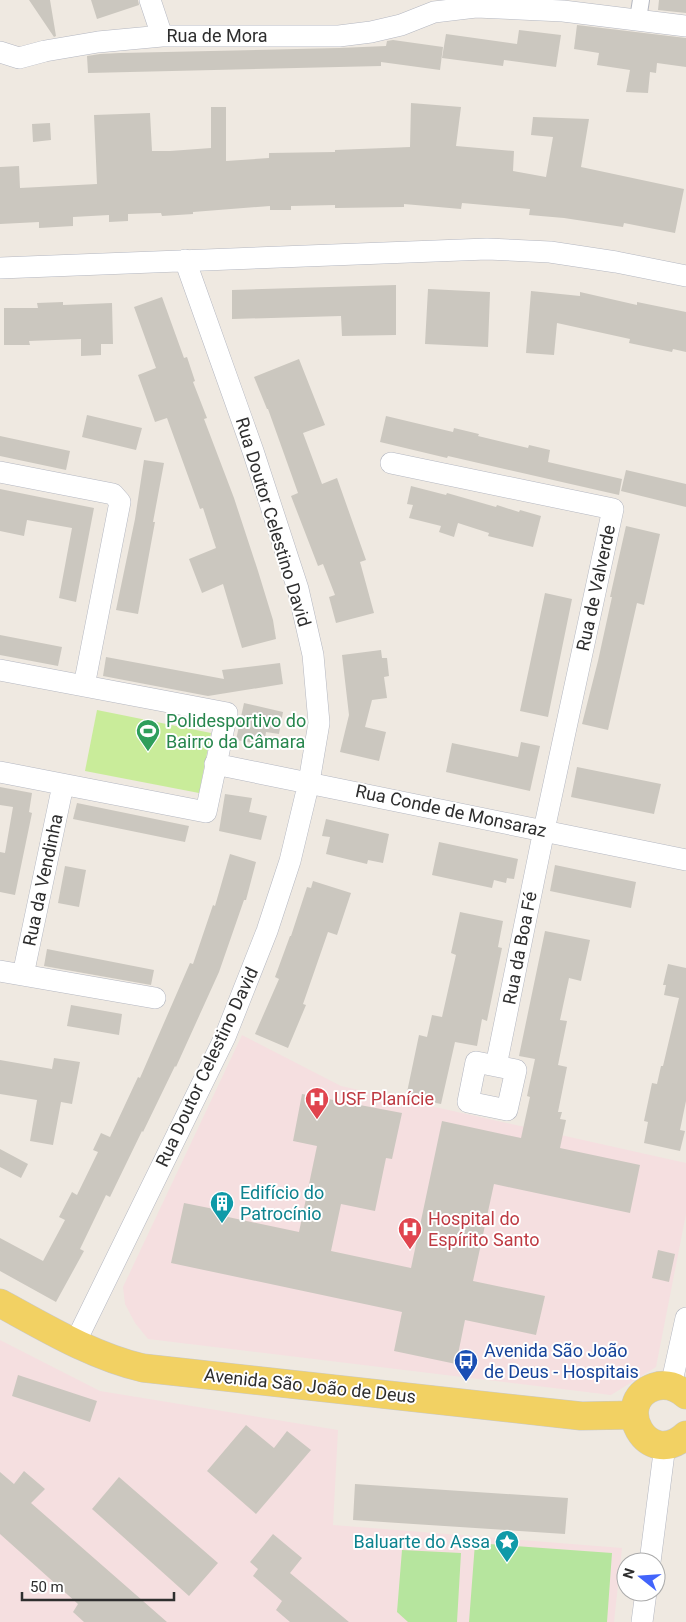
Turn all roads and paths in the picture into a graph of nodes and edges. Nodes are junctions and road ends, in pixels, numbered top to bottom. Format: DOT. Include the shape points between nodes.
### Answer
graph roads {
  1 [pos="150,0"];
  2 [pos="436,6"];
  3 [pos="639,9"];
  4 [pos="686,26"];
  5 [pos="162,36"];
  6 [pos="0,52"];
  7 [pos="186,260"];
  8 [pos="0,268"];
  9 [pos="686,276"];
  10 [pos="391,462"];
  11 [pos="0,472"];
  12 [pos="0,670"];
  13 [pos="84,686"];
  14 [pos="215,764"];
  15 [pos="0,772"];
  16 [pos="309,782"];
  17 [pos="63,785"];
  18 [pos="544,830"];
  19 [pos="686,860"];
  20 [pos="0,971"];
  21 [pos="23,975"];
  22 [pos="155,998"];
  23 [pos="496,1066"];
  24 [pos="0,1303"];
  25 [pos="686,1318"];
  26 [pos="74,1343"];
  27 [pos="679,1390"];
  28 [pos="634,1415"];
  29 [pos="676,1440"];
  30 [pos="652,1552"];
  31 [pos="645,1602"];
  32 [pos="642,1622"];
  1 -- 5 [label="street"];
  2 -- 3 [label="street, Rua de Mora" via="563,11"];
  2 -- 5 [label="street, Rua de Mora" via="402,25 339,36"];
  3 -- 4 [label="street, Rua de Mora"];
  5 -- 6 [label="street, Rua de Mora" via="98,42 19,58"];
  7 -- 8 [label="street"];
  7 -- 9 [label="street" via="487,249 559,254"];
  7 -- 16 [label="street, Rua Doutor Celestino David" via="298,588 313,655 319,722"];
  10 -- 18 [label="street, Rua de Valverde" via="613,509"];
  11 -- 13 [label="street" via="113,494 120,502"];
  12 -- 13 [label="street"];
  13 -- 14 [label="street" via="226,713"];
  14 -- 16 [label="street, Rua Conde de Monsaraz"];
  14 -- 17 [label="street" via="206,812"];
  15 -- 17 [label="street"];
  16 -- 18 [label="street, Rua Conde de Monsaraz"];
  16 -- 26 [label="street, Rua Doutor Celestino David" via="290,861 240,1003"];
  17 -- 21 [label="street, Rua da Vendinha"];
  18 -- 19 [label="street, Rua Conde de Monsaraz"];
  18 -- 23 [label="street, Rua da Boa Fé"];
  20 -- 21 [label="street"];
  21 -- 22 [label="street"];
  24 -- 26 [label="main road, Avenida São João de Deus"];
  25 -- 27 [label="street"];
  26 -- 28 [label="main road, Avenida São João de Deus" via="123,1363 158,1370 581,1416"];
  27 -- 28 [label="main road" via="660,1385 646,1392 636,1404"];
  28 -- 29 [label="main road" via="640,1433 647,1440 656,1444"];
  29 -- 30 [label="street"];
  31 -- 32 [label="street"];
}
